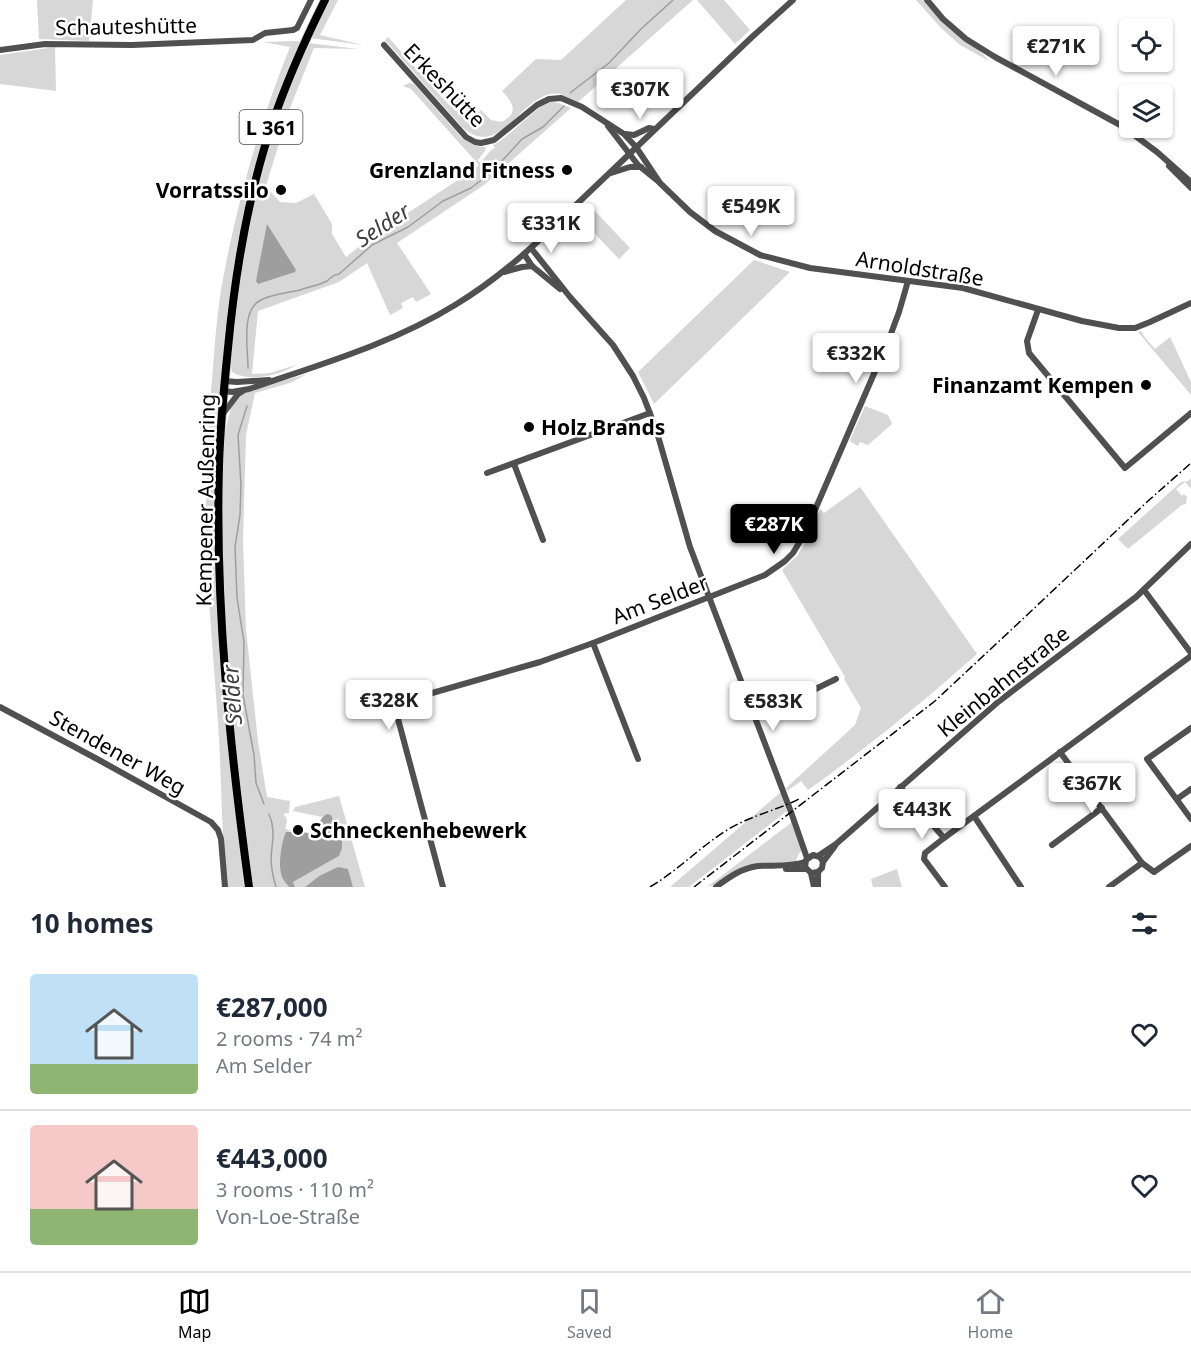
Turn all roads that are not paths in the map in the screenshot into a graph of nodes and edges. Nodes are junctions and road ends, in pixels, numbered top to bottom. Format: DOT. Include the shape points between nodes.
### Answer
graph roads {
  1 [pos="311,0"];
  2 [pos="325,0"];
  3 [pos="793,0"];
  4 [pos="927,0"];
  5 [pos="384,45"];
  6 [pos="0,50"];
  7 [pos="606,123"];
  8 [pos="654,129"];
  9 [pos="624,134"];
  10 [pos="636,147"];
  11 [pos="1157,152"];
  12 [pos="630,153"];
  13 [pos="641,167"];
  14 [pos="610,173"];
  15 [pos="1191,182"];
  16 [pos="660,183"];
  17 [pos="1191,188"];
  18 [pos="531,248"];
  19 [pos="524,254"];
  20 [pos="532,266"];
  21 [pos="500,274"];
  22 [pos="908,280"];
  23 [pos="570,297"];
  24 [pos="1191,303"];
  25 [pos="1038,310"];
  26 [pos="274,380"];
  27 [pos="225,381"];
  28 [pos="243,390"];
  29 [pos="224,391"];
  30 [pos="650,412"];
  31 [pos="1191,413"];
  32 [pos="222,415"];
  33 [pos="514,464"];
  34 [pos="487,473"];
  35 [pos="543,540"];
  36 [pos="1191,544"];
  37 [pos="1144,590"];
  38 [pos="709,598"];
  39 [pos="593,643"];
  40 [pos="1191,655"];
  41 [pos="836,679"];
  42 [pos="0,707"];
  43 [pos="756,718"];
  44 [pos="1191,728"];
  45 [pos="1060,752"];
  46 [pos="638,759"];
  47 [pos="900,787"];
  48 [pos="1191,789"];
  49 [pos="1177,799"];
  50 [pos="1102,808"];
  51 [pos="974,816"];
  52 [pos="1191,819"];
  53 [pos="944,838"];
  54 [pos="836,844"];
  55 [pos="1052,845"];
  56 [pos="1191,846"];
  57 [pos="823,862"];
  58 [pos="811,863"];
  59 [pos="1142,863"];
  60 [pos="1110,886"];
  61 [pos="225,887"];
  62 [pos="249,887"];
  63 [pos="443,887"];
  64 [pos="716,887"];
  65 [pos="816,887"];
  66 [pos="945,887"];
  67 [pos="1021,887"];
  1 -- 6 [label="street, Schauteshütte" via="297,28 265,33 253,40 45,44"];
  2 -- 27 [label="main road, Kempener Außenring / L 361" via="270,129 249,207 234,290"];
  3 -- 8 [label="street"];
  4 -- 11 [label="street" via="951,27 978,47 1122,126"];
  5 -- 7 [label="street, Erkeshütte" via="466,137 475,142 494,140 549,99 571,102"];
  7 -- 9 [label="street, Erkeshütte"];
  7 -- 12 [label="street, Erkeshütte"];
  8 -- 9 [label="street"];
  8 -- 10 [label="street"];
  9 -- 10 [label="street, Erkeshütte"];
  10 -- 12 [label="street"];
  10 -- 16 [label="street, Arnoldstraße"];
  11 -- 15 [label="street"];
  11 -- 17 [label="street"];
  12 -- 13 [label="street, Arnoldstraße"];
  12 -- 14 [label="street"];
  13 -- 14 [label="street"];
  13 -- 16 [label="street, Arnoldstraße"];
  14 -- 18 [label="street"];
  16 -- 22 [label="street, Arnoldstraße" via="701,221 760,255 810,268"];
  18 -- 19 [label="street"];
  18 -- 23 [label="street"];
  19 -- 20 [label="street"];
  19 -- 21 [label="street"];
  20 -- 21 [label="street"];
  20 -- 23 [label="street"];
  21 -- 26 [label="street" via="423,323"];
  22 -- 25 [label="street, Arnoldstraße" via="963,288"];
  22 -- 38 [label="street, Am Selder" via="889,339 800,543 775,570"];
  23 -- 30 [label="street" via="613,345"];
  24 -- 25 [label="street, Arnoldstraße" via="1126,329"];
  25 -- 31 [label="street" via="1027,340 1029,353 1125,468"];
  26 -- 27 [label="street"];
  26 -- 28 [label="street"];
  27 -- 29 [label="main road, Kempener Außenring / L 361"];
  28 -- 29 [label="street"];
  28 -- 32 [label="street"];
  29 -- 32 [label="main road, Kempener Außenring / L 361"];
  30 -- 33 [label="street"];
  30 -- 38 [label="street"];
  32 -- 62 [label="main road, Kempener Außenring / L 361" via="220,593 230,727"];
  33 -- 34 [label="street"];
  33 -- 35 [label="street"];
  36 -- 37 [label="street, Kleinbahnstraße"];
  37 -- 40 [label="street"];
  37 -- 47 [label="street, Kleinbahnstraße" via="998,702"];
  38 -- 39 [label="street, Am Selder"];
  38 -- 43 [label="street"];
  39 -- 46 [label="street, Am Selder"];
  39 -- 63 [label="street, Am Selder" via="516,670 394,704"];
  40 -- 45 [label="street"];
  41 -- 43 [label="street"];
  42 -- 61 [label="street, Stendener Weg" via="211,822 221,839"];
  43 -- 58 [label="street"];
  44 -- 49 [label="street" via="1147,759"];
  45 -- 50 [label="street"];
  45 -- 51 [label="street"];
  47 -- 53 [label="street"];
  47 -- 54 [label="street, Kleinbahnstraße"];
  48 -- 49 [label="street"];
  49 -- 52 [label="street"];
  50 -- 55 [label="street"];
  50 -- 59 [label="street"];
  51 -- 53 [label="street"];
  51 -- 67 [label="street"];
  53 -- 66 [label="street" via="925,853 924,859"];
  54 -- 57 [label="street, Kleinbahnstraße"];
  54 -- 58 [label="street, Kleinbahnstraße"];
  56 -- 59 [label="street" via="1154,872"];
  57 -- 58 [label="street"];
  57 -- 58 [label="street, Kleinbahnstraße" via="822,868"];
  58 -- 64 [label="street" via="789,870 759,866 734,874"];
  58 -- 65 [label="street"];
  59 -- 60 [label="street"];
}
